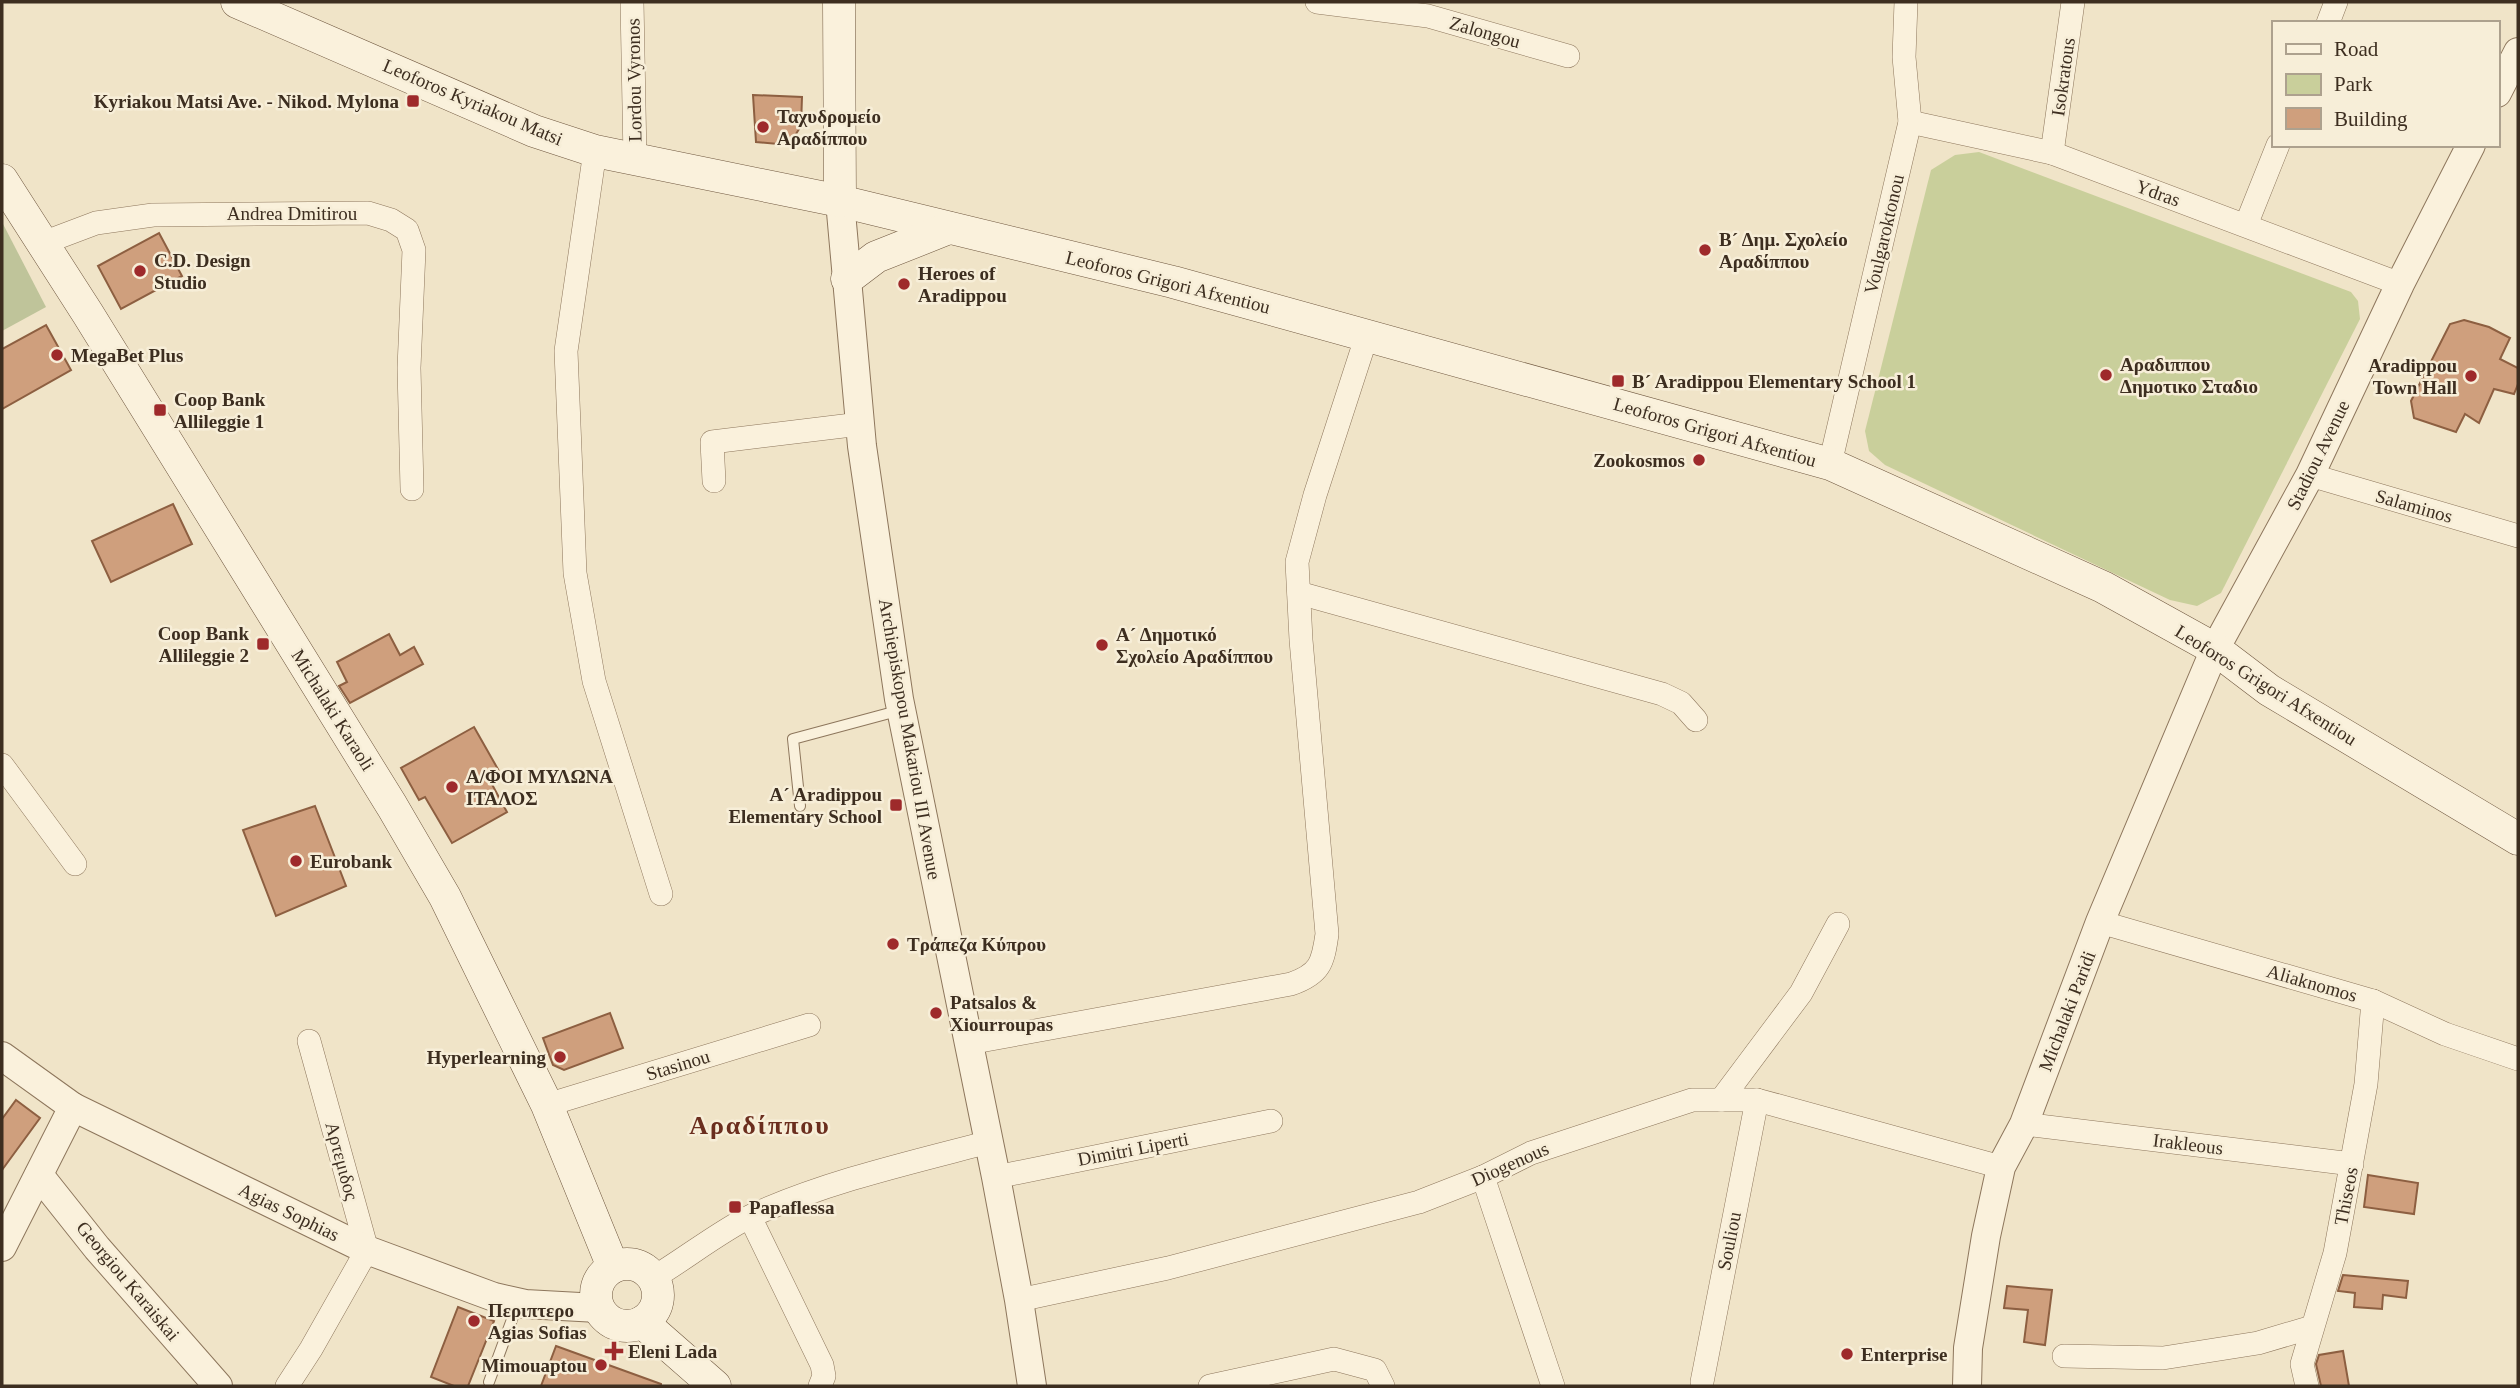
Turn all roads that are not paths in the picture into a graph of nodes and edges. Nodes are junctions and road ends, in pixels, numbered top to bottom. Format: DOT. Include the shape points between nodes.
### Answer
graph roads {
  1 [pos="237,2"];
  2 [pos="632,2"];
  3 [pos="839,2"];
  4 [pos="1317,2"];
  5 [pos="1906,2"];
  6 [pos="2073,2"];
  7 [pos="2336,2"];
  8 [pos="1431,9"];
  9 [pos="2329,21"];
  10 [pos="2518,52"];
  11 [pos="1568,57"];
  12 [pos="2499,89"];
  13 [pos="1910,122"];
  14 [pos="2277,147"];
  15 [pos="2470,147"];
  16 [pos="595,150"];
  17 [pos="2052,153"];
  18 [pos="635,159"];
  19 [pos="2,180"];
  20 [pos="840,201"];
  21 [pos="2246,225"];
  22 [pos="949,228"];
  23 [pos="43,243"];
  24 [pos="847,279"];
  25 [pos="2400,284"];
  26 [pos="1367,335"];
  27 [pos="860,424"];
  28 [pos="1830,464"];
  29 [pos="2310,475"];
  30 [pos="714,481"];
  31 [pos="412,489"];
  32 [pos="2518,536"];
  33 [pos="1298,593"];
  34 [pos="2215,649"];
  35 [pos="901,710"];
  36 [pos="1696,720"];
  37 [pos="2,765"];
  38 [pos="800,806"];
  39 [pos="2518,839"];
  40 [pos="75,864"];
  41 [pos="662,894"];
  42 [pos="2100,922"];
  43 [pos="1838,924"];
  44 [pos="2374,1001"];
  45 [pos="809,1025"];
  46 [pos="309,1041"];
  47 [pos="969,1043"];
  48 [pos="2,1055"];
  49 [pos="2518,1059"];
  50 [pos="1721,1100"];
  51 [pos="1757,1100"];
  52 [pos="547,1105"];
  53 [pos="73,1107"];
  54 [pos="1271,1121"];
  55 [pos="2024,1124"];
  56 [pos="989,1142"];
  57 [pos="2352,1164"];
  58 [pos="2001,1167"];
  59 [pos="39,1175"];
  60 [pos="996,1177"];
  61 [pos="1483,1177"];
  62 [pos="750,1217"];
  63 [pos="2,1247"];
  64 [pos="367,1250"];
  65 [pos="613,1267"];
  66 [pos="653,1278"];
  67 [pos="1019,1300"];
  68 [pos="518,1303"];
  69 [pos="598,1308"];
  70 [pos="642,1322"];
  71 [pos="2312,1327"];
  72 [pos="2064,1356"];
  73 [pos="489,1382"];
  74 [pos="1702,1382"];
  75 [pos="218,1386"];
  76 [pos="287,1386"];
  77 [pos="715,1386"];
  78 [pos="820,1386"];
  79 [pos="1032,1386"];
  80 [pos="1210,1386"];
  81 [pos="1382,1386"];
  82 [pos="1553,1386"];
  83 [pos="1967,1386"];
  84 [pos="2306,1386"];
  1 -- 16 [label="main road, Leoforos Kyriakou Matsi" via="534,131"];
  2 -- 18 [label="street, Lordou Vyronos"];
  3 -- 20 [label="main road, Archiepiskopou Makariou III Avenue"];
  4 -- 8 [label="street, Zalongou"];
  5 -- 13 [label="street, Voulgaroktonou" via="1904,57"];
  6 -- 17 [label="street, Isokratous"];
  7 -- 9 [label="street"];
  8 -- 11 [label="street, Zalongou"];
  10 -- 12 [label="street"];
  13 -- 17 [label="street, Ydras"];
  13 -- 28 [label="street, Voulgaroktonou"];
  14 -- 21 [label="street"];
  15 -- 25 [label="street, Stadiou Avenue"];
  16 -- 18 [label="main road, Leoforos Kyriakou Matsi"];
  16 -- 41 [label="street" via="566,351 575,573 594,681"];
  17 -- 21 [label="street, Ydras"];
  18 -- 20 [label="main road, Leoforos Kyriakou Matsi"];
  19 -- 23 [label="main road, Michalaki Karaoli"];
  20 -- 22 [label="main road, Leoforos Grigori Afxentiou"];
  20 -- 24 [label="street, Archiepiskopou Makariou III Avenue"];
  21 -- 25 [label="street, Ydras"];
  22 -- 24 [label="main road" via="876,257"];
  22 -- 26 [label="main road, Leoforos Grigori Afxentiou"];
  23 -- 31 [label="street, Andrea Dmitirou" via="96,223 188,213 368,213 407,230 414,250 409,368"];
  23 -- 52 [label="main road, Michalaki Karaoli" via="446,897"];
  24 -- 27 [label="street, Archiepiskopou Makariou III Avenue"];
  25 -- 29 [label="street, Stadiou Avenue"];
  26 -- 28 [label="main road, Leoforos Grigori Afxentiou"];
  26 -- 33 [label="street" via="1297,562"];
  27 -- 30 [label="street" via="712,442"];
  27 -- 35 [label="street, Archiepiskopou Makariou III Avenue"];
  28 -- 34 [label="main road, Leoforos Grigori Afxentiou" via="2103,587"];
  29 -- 32 [label="street, Salaminos"];
  29 -- 34 [label="street, Stadiou Avenue"];
  33 -- 36 [label="street" via="1662,694 1681,703"];
  33 -- 47 [label="street" via="1327,934 1319,967 1308,978 1291,984"];
  34 -- 39 [label="main road, Leoforos Grigori Afxentiou" via="2269,690"];
  34 -- 42 [label="street, Michalaki Paridi"];
  35 -- 38 [label="lane" via="793,739"];
  35 -- 47 [label="street, Archiepiskopou Makariou III Avenue"];
  37 -- 40 [label="street"];
  42 -- 44 [label="street, Aliaknomos"];
  42 -- 55 [label="street, Michalaki Paridi"];
  43 -- 50 [label="street" via="1801,993"];
  44 -- 49 [label="street, Aliaknomos" via="2445,1034"];
  44 -- 57 [label="street, Thiseos"];
  45 -- 52 [label="street, Stasinou"];
  46 -- 64 [label="street, Αρτεμιδος"];
  47 -- 56 [label="street, Archiepiskopou Makariou III Avenue"];
  48 -- 53 [label="street, Agias Sophias"];
  50 -- 51 [label="street, Diogenous"];
  50 -- 61 [label="street, Diogenous" via="1692,1100 1601,1128 1531,1153"];
  51 -- 58 [label="street, Diogenous"];
  51 -- 74 [label="street, Souliou"];
  52 -- 65 [label="main road, Michalaki Karaoli"];
  53 -- 59 [label="street"];
  53 -- 64 [label="street, Agias Sophias"];
  54 -- 60 [label="street, Dimitri Liperti"];
  55 -- 57 [label="street, Irakleous"];
  55 -- 58 [label="street, Michalaki Paridi"];
  56 -- 60 [label="street, Archiepiskopou Makariou III Avenue"];
  56 -- 62 [label="street" via="838,1182"];
  57 -- 71 [label="street, Thiseos" via="2335,1253"];
  58 -- 83 [label="street, Michalaki Paridi" via="1970,1336"];
  59 -- 63 [label="street"];
  59 -- 75 [label="street, Georgiou Karaiskai"];
  60 -- 67 [label="street, Archiepiskopou Makariou III Avenue"];
  61 -- 67 [label="street, Diogenous" via="1419,1202 1168,1268"];
  61 -- 82 [label="street"];
  62 -- 66 [label="street"];
  62 -- 78 [label="street" via="822,1365"];
  64 -- 68 [label="street, Agias Sophias"];
  64 -- 76 [label="street"];
  65 -- 66 [label="main road" via="640,1266"];
  65 -- 69 [label="main road" via="595,1289"];
  66 -- 70 [label="main road" via="658,1298"];
  67 -- 79 [label="street, Archiepiskopou Makariou III Avenue"];
  68 -- 69 [label="street, Agias Sophias"];
  68 -- 73 [label="lane"];
  69 -- 70 [label="main road" via="612,1323 633,1326"];
  70 -- 77 [label="main road"];
  71 -- 72 [label="street" via="2258,1343 2163,1358"];
  71 -- 84 [label="street, Thiseos" via="2302,1364"];
  80 -- 81 [label="street" via="1334,1359 1375,1370"];
}
